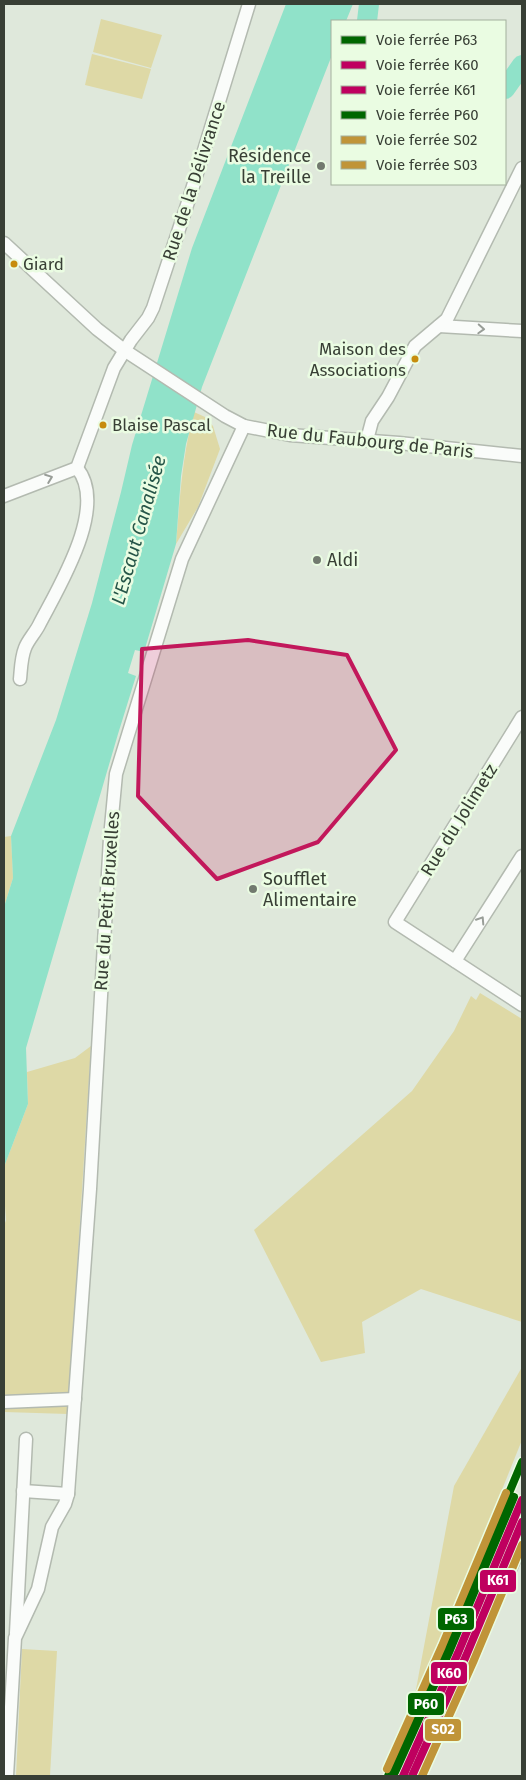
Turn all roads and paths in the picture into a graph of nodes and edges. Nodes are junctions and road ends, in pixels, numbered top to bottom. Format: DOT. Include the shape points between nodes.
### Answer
graph roads {
  1 [pos="249,4"];
  2 [pos="522,168"];
  3 [pos="4,243"];
  4 [pos="439,326"];
  5 [pos="522,331"];
  6 [pos="124,350"];
  7 [pos="244,426"];
  8 [pos="367,440"];
  9 [pos="522,456"];
  10 [pos="77,468"];
  11 [pos="4,496"];
  12 [pos="20,679"];
  13 [pos="522,717"];
  14 [pos="522,856"];
  15 [pos="455,962"];
  16 [pos="522,1005"];
  17 [pos="75,1399"];
  18 [pos="4,1402"];
  19 [pos="26,1439"];
  20 [pos="23,1491"];
  21 [pos="68,1494"];
  22 [pos="522,1541"];
  23 [pos="509,1572"];
  24 [pos="15,1638"];
  25 [pos="7,1776"];
  1 -- 6 [label="street, Rue de la Délivrance" via="153,308"];
  2 -- 4 [label="street" via="447,319"];
  3 -- 6 [label="street, Rue du Faubourg de Paris"];
  4 -- 5 [label="street, one-way"];
  4 -- 8 [label="street" via="415,346 372,421"];
  6 -- 7 [label="street, Rue du Faubourg de Paris"];
  6 -- 10 [label="street, Rue de la Délivrance"];
  7 -- 8 [label="street, Rue du Faubourg de Paris" via="290,435"];
  7 -- 17 [label="street, Rue du Petit Bruxelles" via="182,559 116,774"];
  8 -- 9 [label="street, Rue du Faubourg de Paris"];
  11 -- 10 [label="street, one-way"];
  10 -- 12 [label="street" via="84,481 85,524 62,584 26,646"];
  13 -- 15 [label="street, Rue du Jolimetz" via="395,922"];
  15 -- 14 [label="street, one-way"];
  15 -- 16 [label="street"];
  17 -- 18 [label="street"];
  17 -- 21 [label="street, Rue du Petit Bruxelles"];
  19 -- 20 [label="street"];
  20 -- 21 [label="street"];
  20 -- 24 [label="street"];
  21 -- 24 [label="street" via="52,1526 38,1590"];
  22 -- 23 [label="street"];
  24 -- 25 [label="street"];
}
